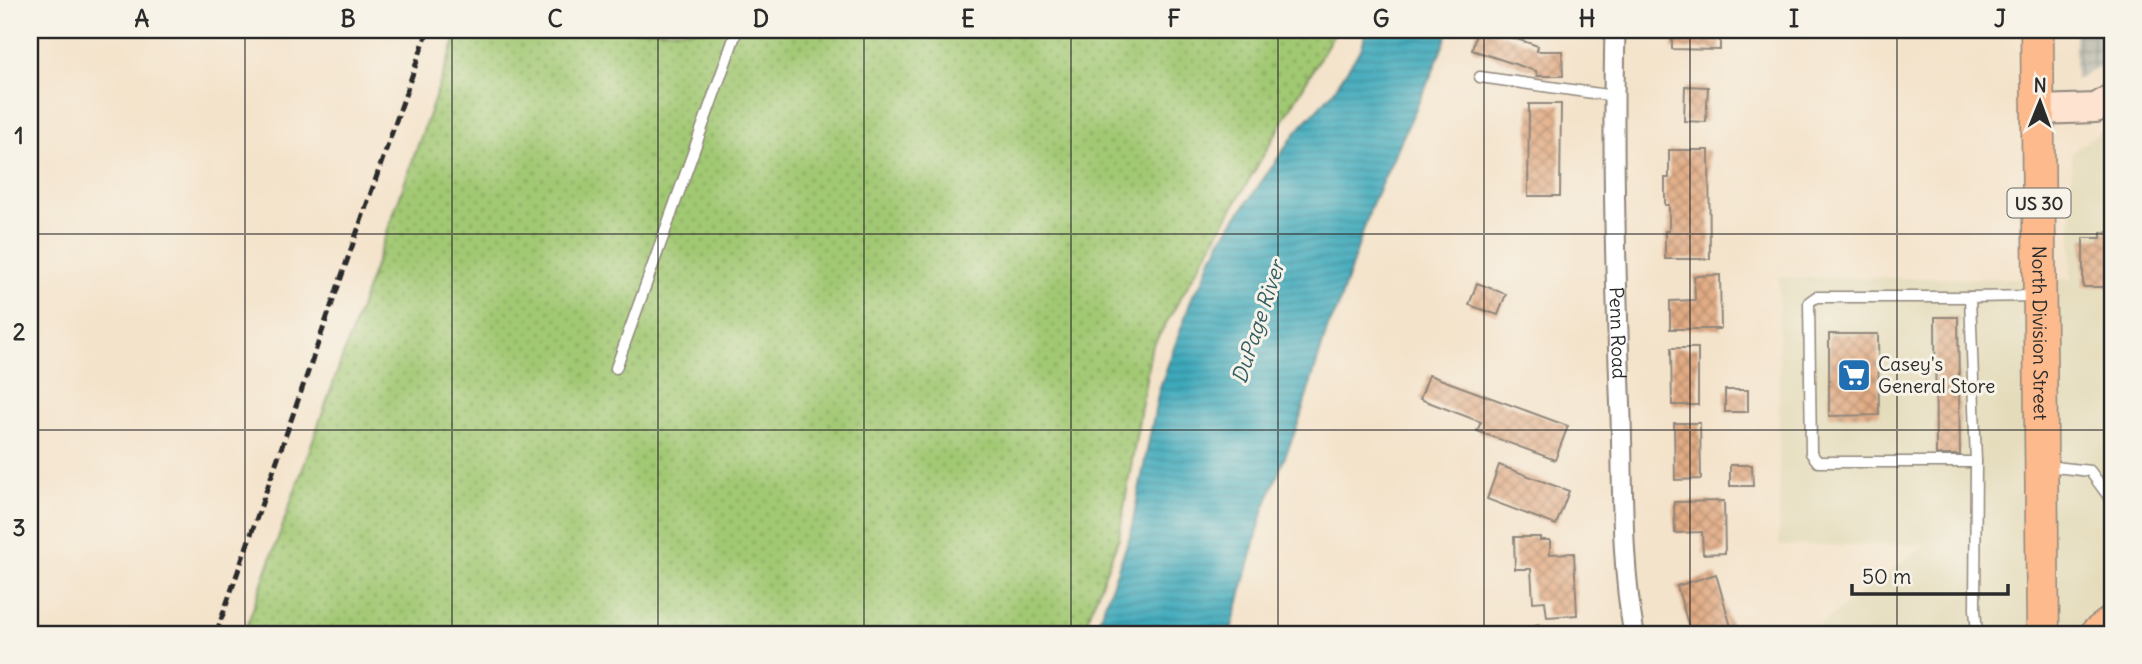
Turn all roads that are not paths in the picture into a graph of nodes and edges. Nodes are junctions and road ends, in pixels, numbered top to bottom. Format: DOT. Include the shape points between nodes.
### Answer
graph roads {
  1 [pos="737,30"];
  2 [pos="1615,30"];
  3 [pos="2036,30"];
  4 [pos="1480,78"];
  5 [pos="1614,96"];
  6 [pos="2112,98"];
  7 [pos="2038,110"];
  8 [pos="2039,296"];
  9 [pos="1970,297"];
  10 [pos="616,368"];
  11 [pos="1976,462"];
  12 [pos="2042,465"];
  13 [pos="2112,501"];
  14 [pos="2112,622"];
  15 [pos="1634,634"];
  16 [pos="1977,634"];
  17 [pos="2043,634"];
  18 [pos="2096,634"];
  1 -- 10 [label="lane"];
  2 -- 5 [label="street, Penn Road"];
  3 -- 7 [label="main road, North Division Street / US 30"];
  4 -- 5 [label="lane"];
  5 -- 15 [label="street, Penn Road" via="1625,535"];
  6 -- 7 [label="main road" via="2096,108"];
  7 -- 8 [label="main road, North Division Street / US 30"];
  8 -- 9 [label="lane"];
  8 -- 12 [label="main road, North Division Street / US 30"];
  9 -- 11 [label="lane"];
  9 -- 11 [label="lane" via="1816,297 1809,302 1811,453 1818,462"];
  11 -- 16 [label="lane"];
  12 -- 13 [label="lane" via="2090,471"];
  12 -- 17 [label="main road, North Division Street / US 30"];
  14 -- 18 [label="main road"];
}
